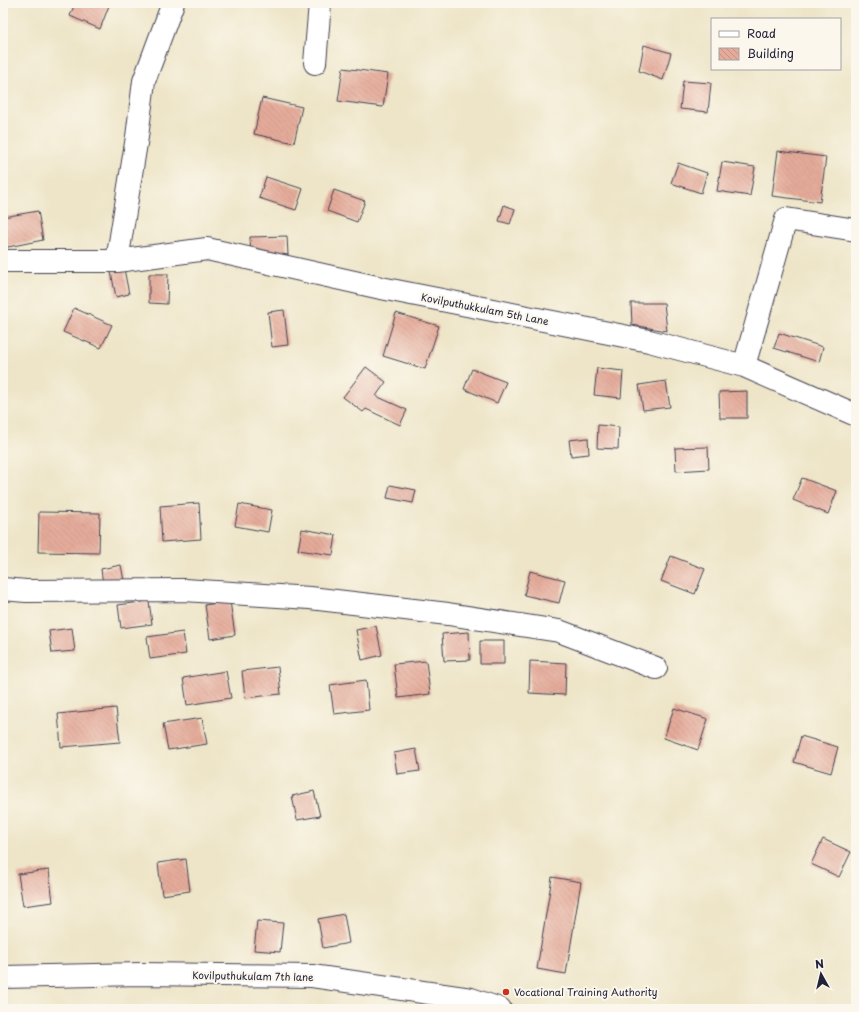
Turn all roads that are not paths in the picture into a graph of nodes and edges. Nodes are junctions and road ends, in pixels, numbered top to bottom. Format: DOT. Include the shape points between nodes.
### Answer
graph roads {
  1 [pos="173,3"];
  2 [pos="320,3"];
  3 [pos="315,63"];
  4 [pos="856,230"];
  5 [pos="3,261"];
  6 [pos="117,261"];
  7 [pos="744,366"];
  8 [pos="856,415"];
  9 [pos="3,589"];
  10 [pos="656,668"];
  11 [pos="3,977"];
  12 [pos="421,1000"];
  13 [pos="500,1009"];
  1 -- 6 [label="street" via="144,81"];
  2 -- 3 [label="street"];
  4 -- 7 [label="street" via="786,219"];
  5 -- 6 [label="street, Kovilputhukkulam 5th Lane"];
  6 -- 7 [label="street, Kovilputhukkulam 5th Lane" via="207,249 381,288 649,341"];
  7 -- 8 [label="street, Kovilputhukkulam 5th Lane"];
  9 -- 10 [label="street" via="192,591 310,598 441,613 559,631"];
  11 -- 12 [label="street, Kovilputhukulam 7th lane" via="140,974 312,976"];
  12 -- 13 [label="street, Kovilputhukulam 7th lane" via="471,999"];
}
